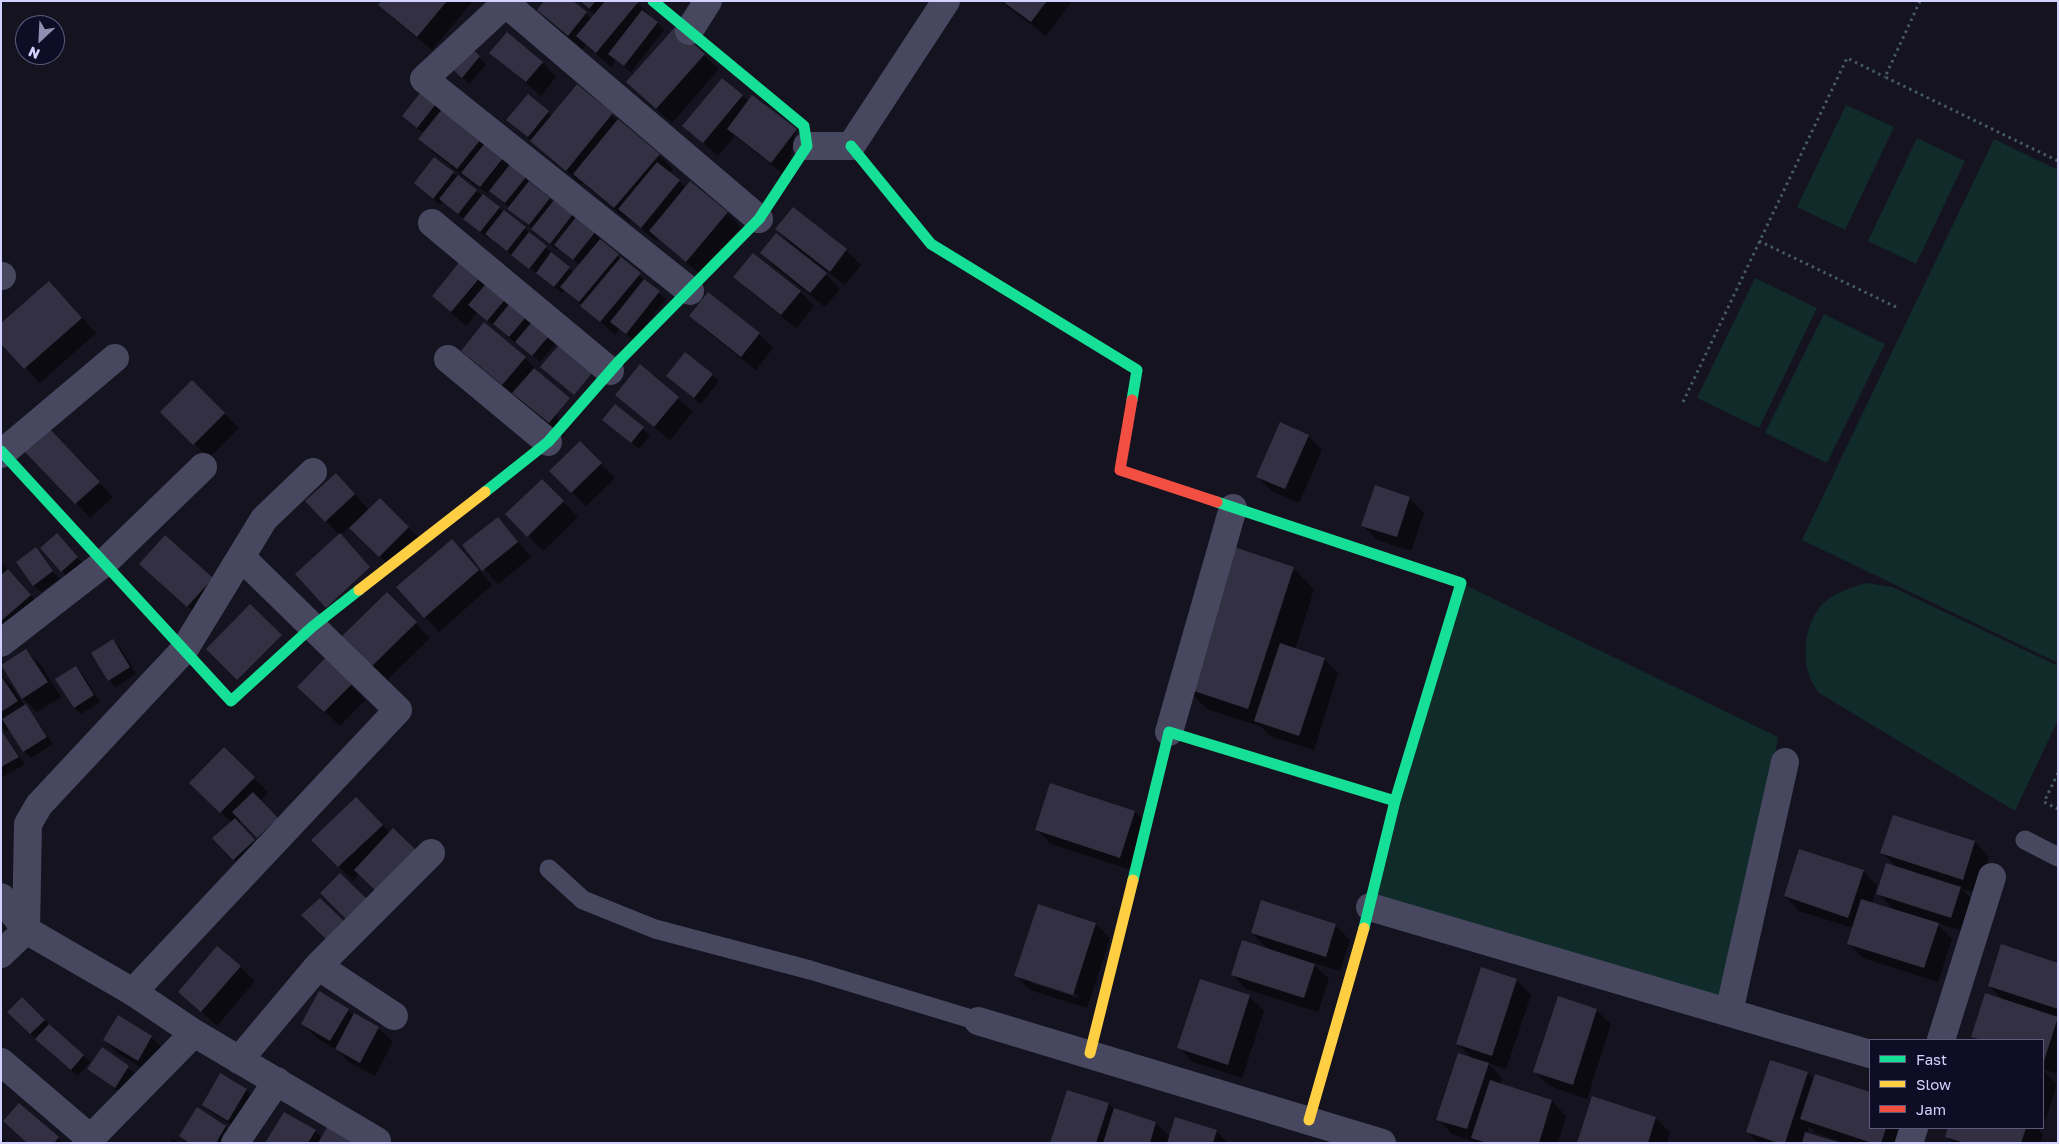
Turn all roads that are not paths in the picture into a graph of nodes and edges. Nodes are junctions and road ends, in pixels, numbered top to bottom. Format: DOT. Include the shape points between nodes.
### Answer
graph roads {
  1 [pos="653,1"];
  2 [pos="708,1"];
  3 [pos="946,1"];
  4 [pos="505,2"];
  5 [pos="689,30"];
  6 [pos="807,146"];
  7 [pos="851,146"];
  8 [pos="759,220"];
  9 [pos="432,223"];
  10 [pos="690,291"];
  11 [pos="115,358"];
  12 [pos="448,359"];
  13 [pos="610,371"];
  14 [pos="548,442"];
  15 [pos="2,453"];
  16 [pos="203,467"];
  17 [pos="312,472"];
  18 [pos="1233,508"];
  19 [pos="241,557"];
  20 [pos="104,563"];
  21 [pos="312,627"];
  22 [pos="1,643"];
  23 [pos="184,650"];
  24 [pos="1169,732"];
  25 [pos="1785,762"];
  26 [pos="1395,801"];
  27 [pos="2025,840"];
  28 [pos="431,853"];
  29 [pos="2058,857"];
  30 [pos="549,869"];
  31 [pos="1992,877"];
  32 [pos="1,897"];
  33 [pos="1370,906"];
  34 [pos="26,930"];
  35 [pos="1,954"];
  36 [pos="318,966"];
  37 [pos="132,992"];
  38 [pos="1729,1012"];
  39 [pos="394,1016"];
  40 [pos="978,1021"];
  41 [pos="194,1033"];
  42 [pos="1941,1039"];
  43 [pos="1090,1053"];
  44 [pos="1869,1054"];
  45 [pos="239,1060"];
  46 [pos="1,1062"];
  47 [pos="277,1081"];
  48 [pos="1309,1120"];
  49 [pos="1914,1129"];
  50 [pos="88,1140"];
  51 [pos="377,1141"];
  52 [pos="234,1143"];
  53 [pos="1382,1143"];
  54 [pos="1909,1143"];
  1 -- 5 [label="street"];
  2 -- 5 [label="street"];
  3 -- 7 [label="street"];
  4 -- 8 [label="street"];
  4 -- 10 [label="street" via="424,80"];
  5 -- 6 [label="street" via="804,126"];
  6 -- 7 [label="street"];
  6 -- 8 [label="street"];
  7 -- 18 [label="street" via="931,244 1137,370 1120,470"];
  8 -- 10 [label="street"];
  9 -- 13 [label="street"];
  10 -- 13 [label="street"];
  11 -- 15 [label="street"];
  12 -- 14 [label="street"];
  13 -- 14 [label="street"];
  14 -- 21 [label="street"];
  15 -- 20 [label="street"];
  16 -- 20 [label="street"];
  17 -- 19 [label="street" via="264,519"];
  18 -- 24 [label="street"];
  18 -- 26 [label="street" via="1461,583"];
  19 -- 21 [label="street"];
  19 -- 23 [label="street"];
  20 -- 22 [label="street"];
  20 -- 23 [label="street"];
  21 -- 23 [label="street" via="231,701"];
  21 -- 37 [label="street" via="398,710"];
  23 -- 34 [label="street" via="46,798 28,824"];
  24 -- 26 [label="street"];
  24 -- 43 [label="street"];
  25 -- 38 [label="street"];
  26 -- 33 [label="street"];
  27 -- 29 [label="lane"];
  28 -- 36 [label="street"];
  30 -- 40 [label="lane" via="582,900 655,929 810,970"];
  31 -- 42 [label="street"];
  32 -- 34 [label="street"];
  33 -- 38 [label="street"];
  33 -- 48 [label="street"];
  34 -- 35 [label="street"];
  34 -- 37 [label="street"];
  36 -- 39 [label="street"];
  36 -- 45 [label="street"];
  37 -- 41 [label="street"];
  38 -- 44 [label="street"];
  40 -- 43 [label="street"];
  41 -- 45 [label="street"];
  41 -- 50 [label="street"];
  43 -- 48 [label="street"];
  45 -- 47 [label="street"];
  46 -- 50 [label="street"];
  47 -- 51 [label="street"];
  47 -- 52 [label="street"];
  48 -- 53 [label="street"];
  49 -- 54 [label="street"];
}
